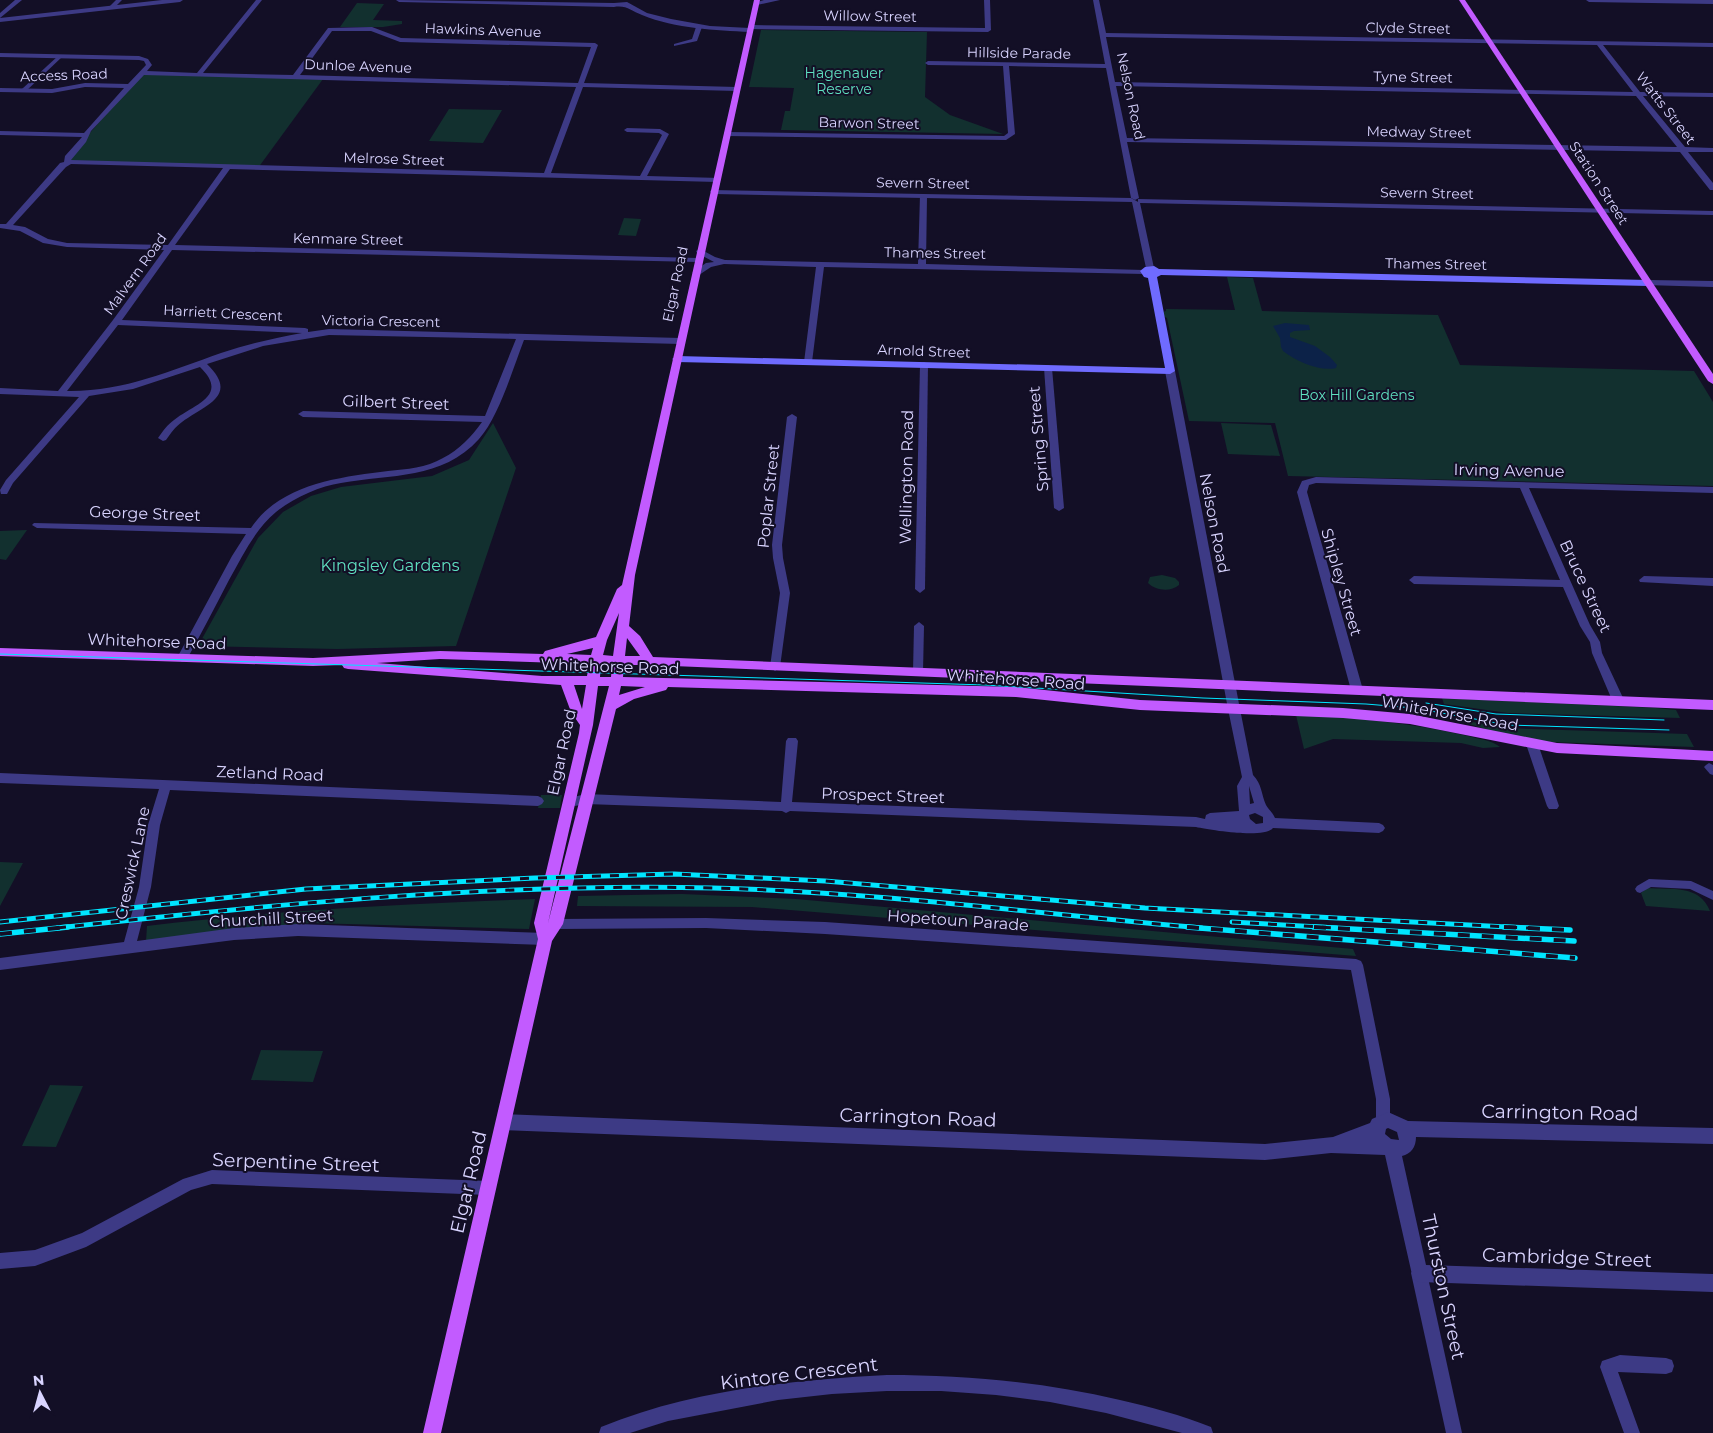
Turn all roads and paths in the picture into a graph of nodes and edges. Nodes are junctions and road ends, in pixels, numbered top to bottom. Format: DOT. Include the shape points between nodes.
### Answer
graph roads {
  1 [pos="19,0"];
  2 [pos="119,0"];
  3 [pos="180,0"];
  4 [pos="259,0"];
  5 [pos="399,0"];
  6 [pos="777,0"];
  7 [pos="987,0"];
  8 [pos="1096,0"];
  9 [pos="1462,0"];
  10 [pos="1589,0"];
  11 [pos="757,1"];
  12 [pos="1684,1"];
  13 [pos="623,2"];
  14 [pos="1713,2"];
  15 [pos="111,8"];
  16 [pos="0,19"];
  17 [pos="699,27"];
  18 [pos="751,28"];
  19 [pos="1103,35"];
  20 [pos="1489,42"];
  21 [pos="1599,44"];
  22 [pos="676,45"];
  23 [pos="1713,45"];
  24 [pos="0,55"];
  25 [pos="60,57"];
  26 [pos="928,63"];
  27 [pos="1006,65"];
  28 [pos="1109,66"];
  29 [pos="142,73"];
  30 [pos="199,74"];
  31 [pos="295,77"];
  32 [pos="580,84"];
  33 [pos="1112,84"];
  34 [pos="128,86"];
  35 [pos="737,88"];
  36 [pos="0,90"];
  37 [pos="24,90"];
  38 [pos="1523,91"];
  39 [pos="1639,94"];
  40 [pos="1713,95"];
  41 [pos="626,130"];
  42 [pos="0,133"];
  43 [pos="727,134"];
  44 [pos="87,135"];
  45 [pos="666,136"];
  46 [pos="675,136"];
  47 [pos="1125,140"];
  48 [pos="1559,147"];
  49 [pos="1683,150"];
  50 [pos="1713,150"];
  51 [pos="70,162"];
  52 [pos="228,167"];
  53 [pos="547,175"];
  54 [pos="642,178"];
  55 [pos="717,180"];
  56 [pos="1713,188"];
  57 [pos="714,192"];
  58 [pos="923,196"];
  59 [pos="1136,201"];
  60 [pos="1601,210"];
  61 [pos="1713,213"];
  62 [pos="4,227"];
  63 [pos="170,247"];
  64 [pos="699,256"];
  65 [pos="725,262"];
  66 [pos="820,265"];
  67 [pos="922,267"];
  68 [pos="1151,272"];
  69 [pos="696,273"];
  70 [pos="1648,283"];
  71 [pos="1713,284"];
  72 [pos="116,322"];
  73 [pos="329,332"];
  74 [pos="521,337"];
  75 [pos="680,342"];
  76 [pos="677,359"];
  77 [pos="808,362"];
  78 [pos="202,364"];
  79 [pos="924,365"];
  80 [pos="1048,368"];
  81 [pos="1170,370"];
  82 [pos="1713,381"];
  83 [pos="0,392"];
  84 [pos="61,393"];
  85 [pos="87,393"];
  86 [pos="303,414"];
  87 [pos="792,417"];
  88 [pos="488,419"];
  89 [pos="163,438"];
  90 [pos="1305,483"];
  91 [pos="1523,485"];
  92 [pos="1713,490"];
  93 [pos="4,492"];
  94 [pos="1059,508"];
  95 [pos="37,525"];
  96 [pos="252,531"];
  97 [pos="629,575"];
  98 [pos="1414,580"];
  99 [pos="1644,580"];
  100 [pos="1713,582"];
  101 [pos="1566,584"];
  102 [pos="920,589"];
  103 [pos="919,626"];
  104 [pos="623,628"];
  105 [pos="1588,630"];
  106 [pos="601,640"];
  107 [pos="0,652"];
  108 [pos="182,658"];
  109 [pos="527,658"];
  110 [pos="596,660"];
  111 [pos="618,660"];
  112 [pos="649,661"];
  113 [pos="313,662"];
  114 [pos="775,667"];
  115 [pos="918,672"];
  116 [pos="566,681"];
  117 [pos="594,682"];
  118 [pos="616,682"];
  119 [pos="677,684"];
  120 [pos="1229,686"];
  121 [pos="1357,690"];
  122 [pos="1618,700"];
  123 [pos="1713,705"];
  124 [pos="610,706"];
  125 [pos="1234,709"];
  126 [pos="587,725"];
  127 [pos="792,741"];
  128 [pos="1532,744"];
  129 [pos="1712,764"];
  130 [pos="1248,777"];
  131 [pos="0,778"];
  132 [pos="166,785"];
  133 [pos="586,799"];
  134 [pos="538,801"];
  135 [pos="570,802"];
  136 [pos="1553,806"];
  137 [pos="786,808"];
  138 [pos="1262,810"];
  139 [pos="1244,814"];
  140 [pos="1196,822"];
  141 [pos="1270,823"];
  142 [pos="1251,828"];
  143 [pos="1379,828"];
  144 [pos="1640,889"];
  145 [pos="1713,896"];
  146 [pos="556,924"];
  147 [pos="545,939"];
  148 [pos="129,948"];
  149 [pos="0,964"];
  150 [pos="504,1122"];
  151 [pos="1390,1125"];
  152 [pos="1713,1136"];
  153 [pos="1331,1145"];
  154 [pos="1390,1148"];
  155 [pos="488,1188"];
  156 [pos="0,1261"];
  157 [pos="1419,1274"];
  158 [pos="1713,1283"];
  159 [pos="1666,1366"];
  160 [pos="432,1433"];
  161 [pos="607,1433"];
  162 [pos="1205,1433"];
  163 [pos="1454,1433"];
  164 [pos="1632,1433"];
  1 -- 16 [label="street"];
  2 -- 15 [label="street"];
  3 -- 15 [label="street"];
  4 -- 30 [label="street"];
  5 -- 13 [label="street" via="604,5"];
  6 -- 11 [label="street"];
  7 -- 18 [label="street, Willow Street" via="988,30"];
  8 -- 19 [label="street, Nelson Road"];
  9 -- 20 [label="main road, Station Street"];
  10 -- 12 [label="street"];
  11 -- 18 [label="main road, Elgar Road"];
  12 -- 14 [label="street"];
  13 -- 17 [label="street" via="654,16"];
  15 -- 16 [label="street"];
  17 -- 18 [label="street"];
  17 -- 22 [label="street" via="695,40"];
  18 -- 35 [label="main road, Elgar Road"];
  19 -- 20 [label="street, Clyde Street"];
  19 -- 28 [label="street, Nelson Road"];
  20 -- 21 [label="street, Clyde Street"];
  20 -- 38 [label="main road, Station Street"];
  21 -- 23 [label="street, Clyde Street"];
  21 -- 39 [label="street, Watts Street"];
  24 -- 25 [label="street"];
  25 -- 29 [label="street" via="146,60 149,65"];
  25 -- 37 [label="street"];
  26 -- 27 [label="street, Hillside Parade"];
  27 -- 28 [label="street, Hillside Parade"];
  27 -- 43 [label="street, Barwon Street" via="1010,137"];
  28 -- 33 [label="street, Nelson Road"];
  29 -- 30 [label="street, Dunloe Avenue"];
  29 -- 34 [label="street"];
  30 -- 31 [label="street, Dunloe Avenue"];
  31 -- 32 [label="street, Dunloe Avenue"];
  31 -- 32 [label="street, Hawkins Avenue" via="330,28 372,29 400,40 595,45"];
  32 -- 35 [label="street, Dunloe Avenue"];
  32 -- 53 [label="street"];
  33 -- 38 [label="street, Tyne Street"];
  33 -- 47 [label="street, Nelson Road"];
  34 -- 37 [label="street, Access Road" via="85,85 52,91"];
  34 -- 44 [label="street"];
  35 -- 43 [label="main road, Elgar Road"];
  36 -- 37 [label="street, Access Road"];
  38 -- 39 [label="street, Tyne Street"];
  38 -- 48 [label="main road, Station Street"];
  39 -- 40 [label="street, Tyne Street"];
  39 -- 49 [label="street, Watts Street"];
  41 -- 45 [label="street" via="660,131"];
  42 -- 44 [label="street"];
  43 -- 55 [label="main road, Elgar Road"];
  44 -- 51 [label="street" via="68,158"];
  45 -- 46 [label="street"];
  45 -- 54 [label="street"];
  47 -- 48 [label="street, Medway Street"];
  47 -- 59 [label="street, Nelson Road"];
  48 -- 49 [label="street, Medway Street"];
  48 -- 60 [label="main road, Station Street"];
  49 -- 50 [label="street, Medway Street"];
  49 -- 56 [label="street, Watts Street"];
  51 -- 52 [label="street, Melrose Street"];
  51 -- 62 [label="street"];
  52 -- 53 [label="street, Melrose Street"];
  52 -- 63 [label="street, Malvern Road"];
  53 -- 54 [label="street, Melrose Street"];
  54 -- 55 [label="street, Melrose Street"];
  55 -- 57 [label="main road, Elgar Road"];
  57 -- 58 [label="street, Severn Street"];
  57 -- 64 [label="main road, Elgar Road"];
  58 -- 59 [label="street, Severn Street"];
  58 -- 67 [label="street"];
  59 -- 60 [label="street, Severn Street"];
  59 -- 68 [label="street, Nelson Road"];
  60 -- 61 [label="street, Severn Street"];
  60 -- 70 [label="main road, Station Street"];
  62 -- 63 [label="street, Kenmare Street" via="22,228 55,244"];
  63 -- 64 [label="street, Kenmare Street"];
  63 -- 72 [label="street, Malvern Road"];
  64 -- 65 [label="street, Thames Street"];
  64 -- 69 [label="main road, Elgar Road"];
  65 -- 66 [label="street, Thames Street"];
  65 -- 69 [label="street, Thames Street" via="709,265"];
  66 -- 67 [label="street, Thames Street"];
  66 -- 77 [label="street"];
  67 -- 68 [label="street, Thames Street"];
  68 -- 70 [label="main road, Thames Street"];
  68 -- 81 [label="main road, Nelson Road"];
  69 -- 75 [label="main road, Elgar Road"];
  70 -- 71 [label="street, Thames Street"];
  70 -- 82 [label="main road, Station Street"];
  72 -- 73 [label="street, Harriett Crescent"];
  72 -- 84 [label="street, Malvern Road"];
  73 -- 74 [label="street, Victoria Crescent"];
  73 -- 78 [label="street, Victoria Crescent" via="280,339"];
  74 -- 75 [label="street, Victoria Crescent"];
  74 -- 88 [label="street"];
  75 -- 76 [label="main road, Elgar Road"];
  76 -- 77 [label="main road, Arnold Street"];
  76 -- 97 [label="main road, Elgar Road"];
  77 -- 79 [label="main road, Arnold Street"];
  78 -- 85 [label="street, Victoria Crescent" via="114,391"];
  78 -- 89 [label="street" via="212,373 215,393 208,403 176,422"];
  79 -- 80 [label="main road, Arnold Street"];
  79 -- 102 [label="street, Wellington Road"];
  80 -- 81 [label="main road, Arnold Street"];
  80 -- 94 [label="street, Spring Street"];
  81 -- 120 [label="street, Nelson Road"];
  83 -- 84 [label="street, Victoria Crescent"];
  84 -- 85 [label="street, Victoria Crescent"];
  85 -- 93 [label="street" via="9,482"];
  86 -- 88 [label="street, Gilbert Street"];
  87 -- 114 [label="street, Poplar Street" via="776,558 784,593"];
  88 -- 96 [label="street" via="467,447 446,461 421,470 322,485 273,509"];
  90 -- 91 [label="street, Irving Avenue" via="1324,480"];
  90 -- 121 [label="street, Shipley Street" via="1302,492"];
  91 -- 92 [label="street, Irving Avenue"];
  91 -- 101 [label="street, Bruce Street"];
  95 -- 96 [label="street, George Street"];
  96 -- 108 [label="street"];
  97 -- 104 [label="main road, Elgar Road"];
  97 -- 106 [label="main road, Elgar Road"];
  98 -- 101 [label="street"];
  99 -- 100 [label="street"];
  101 -- 105 [label="street, Bruce Street"];
  103 -- 115 [label="street"];
  104 -- 111 [label="main road, Elgar Road"];
  104 -- 112 [label="main road" via="636,639"];
  105 -- 122 [label="street, Bruce Street"];
  106 -- 109 [label="main road"];
  106 -- 110 [label="main road, Elgar Road"];
  107 -- 108 [label="main road, Whitehorse Road"];
  108 -- 113 [label="main road, Whitehorse Road"];
  109 -- 110 [label="main road, Whitehorse Road"];
  109 -- 113 [label="main road, Whitehorse Road" via="440,655"];
  110 -- 111 [label="main road, Whitehorse Road"];
  110 -- 117 [label="main road, Elgar Road"];
  111 -- 112 [label="main road, Whitehorse Road"];
  111 -- 118 [label="main road, Elgar Road"];
  112 -- 114 [label="main road, Whitehorse Road"];
  113 -- 116 [label="main road, Whitehorse Road"];
  114 -- 115 [label="main road, Whitehorse Road"];
  115 -- 120 [label="main road, Whitehorse Road"];
  116 -- 117 [label="main road, Whitehorse Road"];
  116 -- 126 [label="main road" via="577,712"];
  117 -- 118 [label="main road, Whitehorse Road"];
  117 -- 126 [label="main road, Elgar Road"];
  118 -- 119 [label="main road, Whitehorse Road"];
  118 -- 124 [label="main road, Elgar Road"];
  119 -- 124 [label="main road" via="630,695"];
  119 -- 125 [label="main road, Whitehorse Road" via="1016,692 1140,706"];
  120 -- 121 [label="main road, Whitehorse Road"];
  120 -- 125 [label="street, Nelson Road"];
  121 -- 122 [label="main road, Whitehorse Road"];
  122 -- 123 [label="main road, Whitehorse Road"];
  124 -- 133 [label="main road, Elgar Road"];
  125 -- 128 [label="main road, Whitehorse Road" via="1391,717"];
  125 -- 130 [label="street, Nelson Road"];
  126 -- 135 [label="main road, Elgar Road"];
  127 -- 137 [label="street"];
  128 -- 129 [label="main road, Whitehorse Road"];
  128 -- 136 [label="street"];
  130 -- 138 [label="street, Nelson Road" via="1254,783"];
  130 -- 139 [label="street, Nelson Road" via="1243,786"];
  131 -- 132 [label="street, Zetland Road"];
  132 -- 134 [label="street, Zetland Road"];
  132 -- 148 [label="street, Creswick Lane" via="154,825 145,887"];
  133 -- 135 [label="street, Prospect Street"];
  133 -- 137 [label="street, Prospect Street"];
  133 -- 146 [label="main road, Elgar Road"];
  135 -- 147 [label="main road, Elgar Road" via="541,923"];
  137 -- 140 [label="street, Prospect Street"];
  138 -- 139 [label="street" via="1250,808"];
  138 -- 141 [label="street"];
  139 -- 140 [label="street, Prospect Street"];
  139 -- 142 [label="street" via="1244,822"];
  140 -- 142 [label="street, Prospect Street"];
  141 -- 142 [label="street" via="1263,830"];
  141 -- 143 [label="street"];
  144 -- 145 [label="street" via="1649,883 1691,885"];
  146 -- 147 [label="main road, Elgar Road"];
  146 -- 151 [label="street, Hopetoun Parade" via="825,928 1356,965"];
  147 -- 148 [label="street, Churchill Street" via="298,930 234,934"];
  147 -- 150 [label="main road, Elgar Road"];
  148 -- 149 [label="street, Churchill Street"];
  150 -- 153 [label="street, Carrington Road" via="1265,1152"];
  150 -- 155 [label="main road, Elgar Road"];
  151 -- 152 [label="street, Carrington Road"];
  151 -- 153 [label="street, Carrington Road"];
  151 -- 154 [label="street" via="1377,1136"];
  151 -- 154 [label="street" via="1408,1139 1406,1146"];
  153 -- 154 [label="street, Carrington Road"];
  154 -- 157 [label="street, Thurston Street"];
  155 -- 156 [label="street, Serpentine Street" via="212,1177 188,1184 86,1239 35,1258"];
  155 -- 160 [label="main road, Elgar Road"];
  157 -- 158 [label="street, Cambridge Street"];
  157 -- 163 [label="street, Thurston Street"];
  159 -- 164 [label="street" via="1620,1363 1608,1367"];
  161 -- 162 [label="street, Kintore Crescent" via="666,1414 754,1395 857,1383 935,1381 1070,1397 1175,1421"];
}
